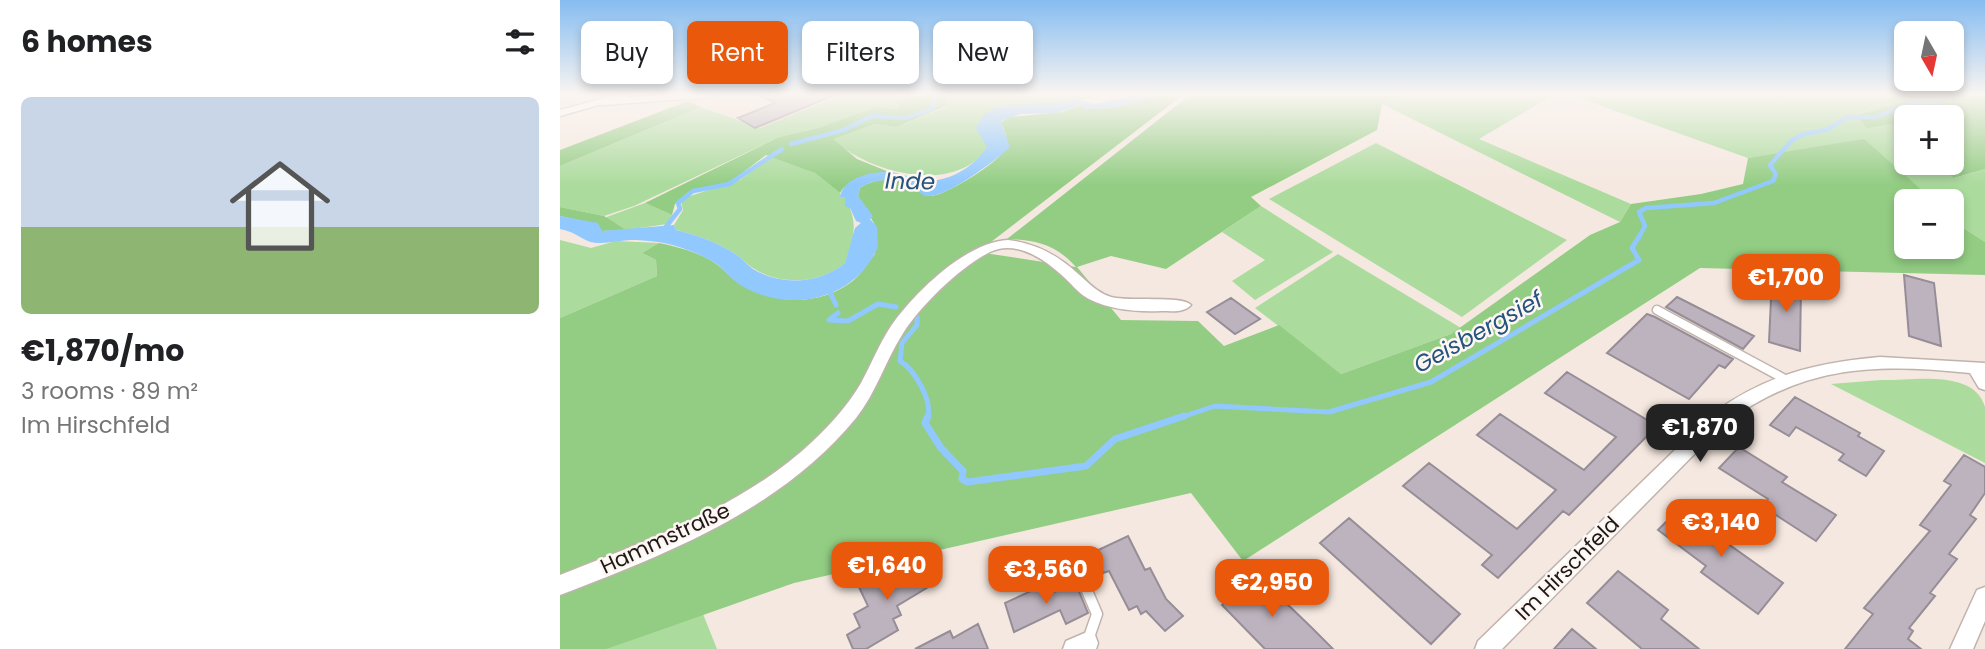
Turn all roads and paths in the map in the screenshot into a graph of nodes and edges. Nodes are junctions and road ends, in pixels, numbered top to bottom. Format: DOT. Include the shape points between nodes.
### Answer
graph roads {
  1 [pos="1183,305"];
  2 [pos="1657,310"];
  3 [pos="1982,373"];
  4 [pos="1783,378"];
  5 [pos="1073,558"];
  6 [pos="560,585"];
  7 [pos="1985,597"];
  8 [pos="1081,646"];
  9 [pos="1486,649"];
  10 [pos="1961,649"];
  1 -- 6 [label="street, Hammstraße" via="1126,307 1091,295 1058,264 1025,244 992,245 944,280 907,317 850,413 793,467 722,516"];
  2 -- 4 [label="lane"];
  3 -- 4 [label="street, Im Hirschfeld" via="1876,365"];
  4 -- 9 [label="street, Im Hirschfeld" via="1737,402 1718,419"];
  5 -- 8 [label="lane" via="1097,614"];
  7 -- 10 [label="street"];
}
